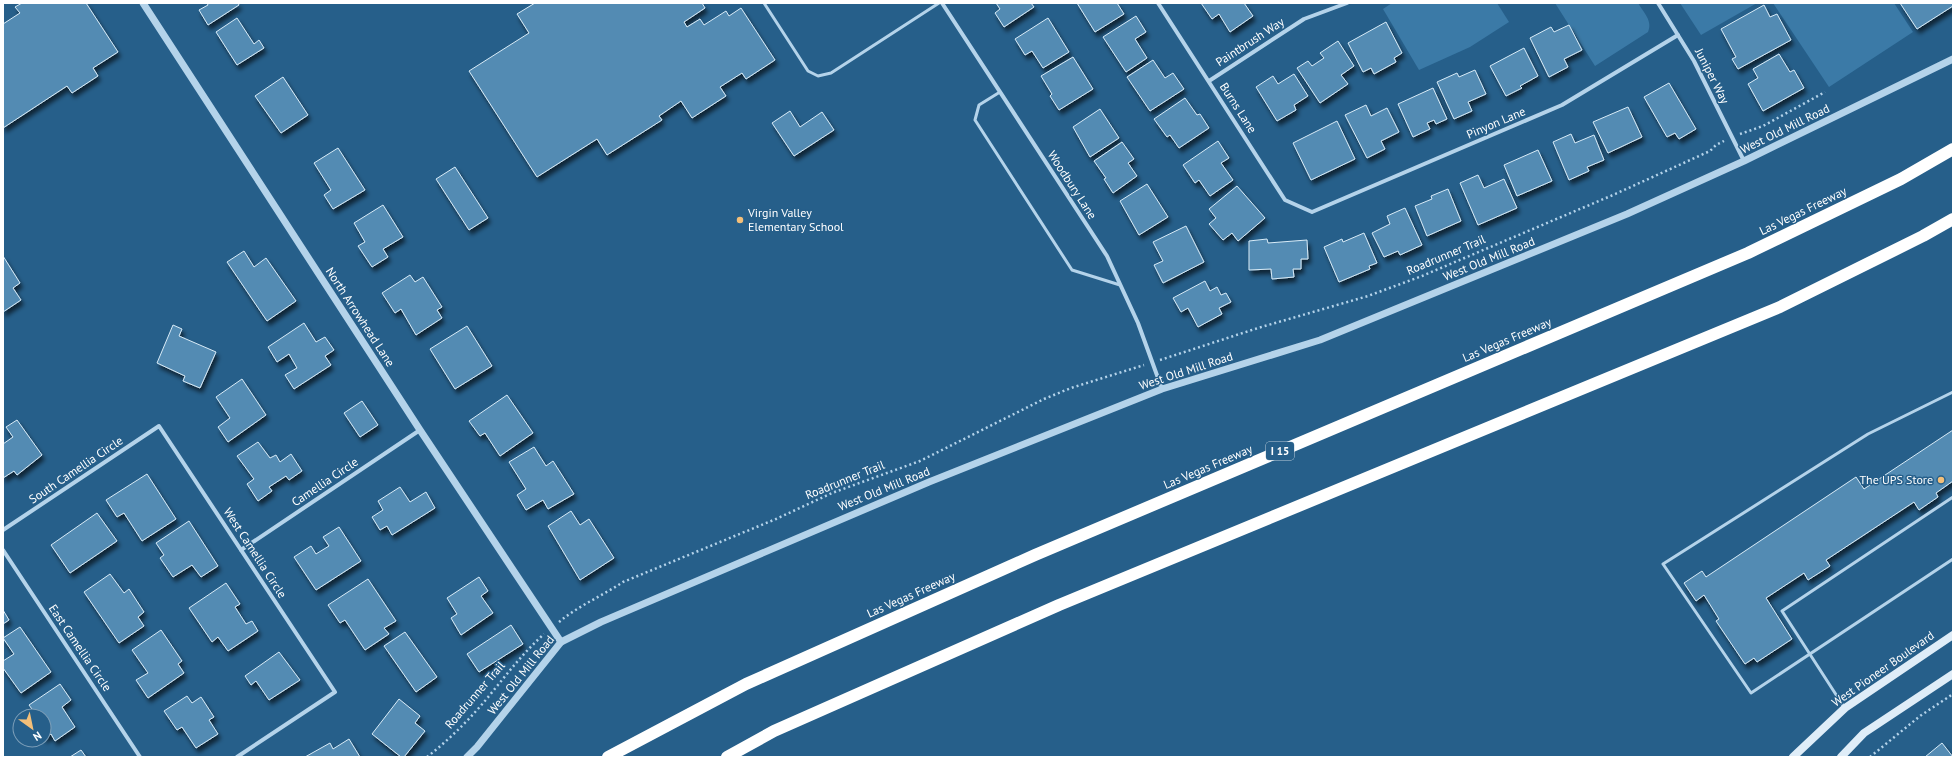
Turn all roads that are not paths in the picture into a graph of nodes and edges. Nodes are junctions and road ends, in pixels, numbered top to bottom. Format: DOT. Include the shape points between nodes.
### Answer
graph roads {
  1 [pos="143,3"];
  2 [pos="764,3"];
  3 [pos="939,3"];
  4 [pos="942,3"];
  5 [pos="1158,3"];
  6 [pos="1347,3"];
  7 [pos="1658,3"];
  8 [pos="1678,35"];
  9 [pos="1953,59"];
  10 [pos="1209,81"];
  11 [pos="1000,92"];
  12 [pos="1953,149"];
  13 [pos="1744,161"];
  14 [pos="1312,212"];
  15 [pos="1953,219"];
  16 [pos="1120,285"];
  17 [pos="1162,389"];
  18 [pos="1953,392"];
  19 [pos="159,426"];
  20 [pos="420,430"];
  21 [pos="1953,497"];
  22 [pos="3,530"];
  23 [pos="3,550"];
  24 [pos="241,550"];
  25 [pos="1953,559"];
  26 [pos="1953,635"];
  27 [pos="561,642"];
  28 [pos="1810,654"];
  29 [pos="1953,674"];
  30 [pos="1845,708"];
  31 [pos="140,757"];
  32 [pos="237,757"];
  33 [pos="467,757"];
  34 [pos="608,757"];
  35 [pos="727,757"];
  36 [pos="1793,757"];
  37 [pos="1841,757"];
  1 -- 20 [label="street, North Arrowhead Lane"];
  2 -- 3 [label="lane" via="808,71 818,76 831,73"];
  4 -- 11 [label="street, Woodbury Lane"];
  5 -- 10 [label="street, Burns Lane"];
  6 -- 10 [label="street, Paintbrush Way" via="1304,19"];
  7 -- 8 [label="street, Juniper Way"];
  8 -- 13 [label="street, Juniper Way" via="1694,61"];
  8 -- 14 [label="street, Pinyon Lane" via="1562,106"];
  9 -- 13 [label="street, West Old Mill Road"];
  10 -- 14 [label="street, Burns Lane" via="1286,200"];
  11 -- 16 [label="street, Woodbury Lane" via="1107,256"];
  11 -- 16 [label="lane" via="979,105 975,120 1072,270"];
  12 -- 34 [label="highway, Las Vegas Freeway / I 15" via="1901,179 1748,253 1028,558 746,684"];
  13 -- 17 [label="street, West Old Mill Road" via="1628,214 1320,340"];
  15 -- 35 [label="highway" via="1780,307 1059,605 774,731"];
  16 -- 17 [label="street, Woodbury Lane" via="1138,323"];
  17 -- 27 [label="street, West Old Mill Road" via="800,535"];
  18 -- 28 [label="lane" via="1868,434 1663,564 1751,693"];
  19 -- 22 [label="street, South Camellia Circle"];
  19 -- 24 [label="street, West Camellia Circle"];
  20 -- 24 [label="street, Camellia Circle"];
  20 -- 27 [label="street, North Arrowhead Lane"];
  21 -- 28 [label="lane" via="1782,611"];
  23 -- 31 [label="street, East Camellia Circle"];
  24 -- 32 [label="street, West Camellia Circle" via="335,692"];
  25 -- 28 [label="lane"];
  26 -- 30 [label="main road, West Pioneer Boulevard"];
  27 -- 33 [label="street, West Old Mill Road"];
  28 -- 30 [label="lane"];
  29 -- 37 [label="main road" via="1864,734"];
  30 -- 36 [label="main road, West Pioneer Boulevard"];
}
